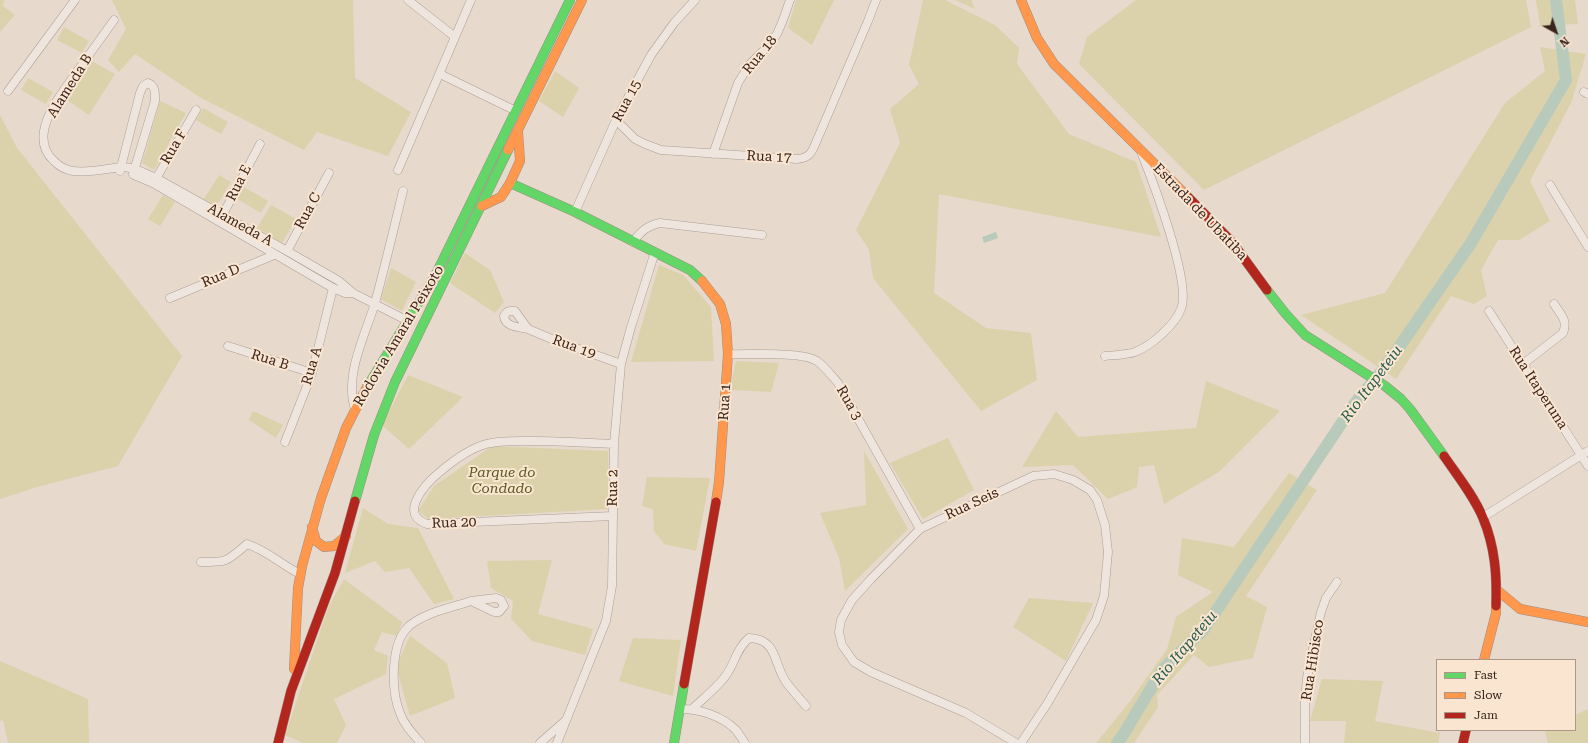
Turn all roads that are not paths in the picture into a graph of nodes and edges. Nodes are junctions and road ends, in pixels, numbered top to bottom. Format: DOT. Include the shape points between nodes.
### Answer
graph roads {
  1 [pos="75,0"];
  2 [pos="408,0"];
  3 [pos="471,0"];
  4 [pos="582,0"];
  5 [pos="696,0"];
  6 [pos="790,0"];
  7 [pos="876,0"];
  8 [pos="1022,0"];
  9 [pos="568,1"];
  10 [pos="114,20"];
  11 [pos="455,37"];
  12 [pos="440,74"];
  13 [pos="8,91"];
  14 [pos="196,110"];
  15 [pos="516,111"];
  16 [pos="616,120"];
  17 [pos="518,132"];
  18 [pos="260,144"];
  19 [pos="1140,150"];
  20 [pos="713,154"];
  21 [pos="119,169"];
  22 [pos="398,170"];
  23 [pos="133,172"];
  24 [pos="329,173"];
  25 [pos="154,181"];
  26 [pos="510,183"];
  27 [pos="1550,186"];
  28 [pos="403,191"];
  29 [pos="482,206"];
  30 [pos="575,212"];
  31 [pos="221,219"];
  32 [pos="762,235"];
  33 [pos="633,242"];
  34 [pos="1588,247"];
  35 [pos="287,250"];
  36 [pos="655,252"];
  37 [pos="274,255"];
  38 [pos="333,288"];
  39 [pos="353,293"];
  40 [pos="170,298"];
  41 [pos="375,303"];
  42 [pos="1554,304"];
  43 [pos="1489,310"];
  44 [pos="408,321"];
  45 [pos="528,329"];
  46 [pos="228,346"];
  47 [pos="728,354"];
  48 [pos="1105,356"];
  49 [pos="621,364"];
  50 [pos="1523,364"];
  51 [pos="312,373"];
  52 [pos="354,409"];
  53 [pos="285,442"];
  54 [pos="614,444"];
  55 [pos="1585,453"];
  56 [pos="1588,466"];
  57 [pos="613,516"];
  58 [pos="1483,517"];
  59 [pos="312,527"];
  60 [pos="920,528"];
  61 [pos="346,536"];
  62 [pos="201,562"];
  63 [pos="300,574"];
  64 [pos="1338,582"];
  65 [pos="1497,590"];
  66 [pos="471,601"];
  67 [pos="1588,622"];
  68 [pos="1484,659"];
  69 [pos="291,691"];
  70 [pos="806,706"];
  71 [pos="680,709"];
  72 [pos="692,709"];
  73 [pos="565,720"];
  74 [pos="1466,731"];
  75 [pos="278,743"];
  76 [pos="421,743"];
  77 [pos="540,743"];
  78 [pos="557,743"];
  79 [pos="674,743"];
  80 [pos="745,743"];
  81 [pos="1016,743"];
  82 [pos="1021,743"];
  83 [pos="1305,743"];
  84 [pos="1463,743"];
  1 -- 13 [label="street"];
  2 -- 11 [label="street"];
  3 -- 11 [label="street"];
  4 -- 17 [label="main road, Rodovia Amaral Peixoto"];
  5 -- 16 [label="street, Rua 15" via="674,22 651,55"];
  6 -- 20 [label="street, Rua 18" via="777,34 749,65 738,83"];
  7 -- 20 [label="street, Rua 17" via="809,156 797,159"];
  8 -- 19 [label="main road, Estrada de Ubatiba" via="1038,42 1052,62"];
  9 -- 15 [label="main road, Rodovia Amaral Peixoto"];
  10 -- 21 [label="street, Alameda B" via="51,110 43,140 45,151 67,169 84,172"];
  11 -- 12 [label="street"];
  12 -- 15 [label="street"];
  12 -- 22 [label="street"];
  14 -- 25 [label="street, Rua F"];
  15 -- 44 [label="main road, Rodovia Amaral Peixoto" via="438,270"];
  16 -- 20 [label="street, Rua 17" via="635,139 660,150"];
  16 -- 30 [label="street, Rua 15"];
  17 -- 26 [label="main road" via="520,161"];
  17 -- 29 [label="main road, Rodovia Amaral Peixoto"];
  18 -- 31 [label="street, Rua E"];
  19 -- 48 [label="street" via="1171,239 1184,299 1182,309 1176,318 1154,341 1134,352"];
  19 -- 58 [label="main road, Estrada de Ubatiba" via="1230,241 1294,325 1401,399 1457,474"];
  21 -- 23 [label="street, Alameda A"];
  21 -- 23 [label="street" via="142,86 148,84 154,88 155,100"];
  23 -- 25 [label="street, Alameda A"];
  24 -- 35 [label="street, Rua C"];
  25 -- 31 [label="street, Alameda A"];
  26 -- 29 [label="main road" via="501,197"];
  26 -- 30 [label="main road, Rua 1"];
  27 -- 34 [label="street"];
  28 -- 41 [label="street"];
  29 -- 61 [label="main road, Rodovia Amaral Peixoto" via="382,412"];
  30 -- 33 [label="main road, Rua 1"];
  31 -- 35 [label="street, Alameda A"];
  31 -- 37 [label="street, Alameda A"];
  32 -- 33 [label="street" via="660,223 640,232"];
  33 -- 36 [label="main road, Rua 1"];
  35 -- 39 [label="street, Alameda A" via="346,286"];
  36 -- 47 [label="main road, Rua 1" via="690,270 707,286 720,304 726,324"];
  36 -- 49 [label="street, Rua 2"];
  37 -- 38 [label="street, Alameda A"];
  37 -- 40 [label="street, Rua D"];
  38 -- 39 [label="street, Alameda A"];
  38 -- 51 [label="street, Rua A"];
  39 -- 41 [label="street, Alameda A"];
  41 -- 44 [label="street, Alameda A"];
  41 -- 52 [label="street" via="353,372 351,398"];
  42 -- 50 [label="street" via="1566,322 1563,333"];
  43 -- 50 [label="street, Rua Itaperuna"];
  44 -- 52 [label="main road, Rodovia Amaral Peixoto"];
  45 -- 49 [label="street, Rua 19"];
  46 -- 51 [label="street, Rua B"];
  47 -- 60 [label="street, Rua 3" via="801,355 816,360 838,383"];
  47 -- 71 [label="main road, Rua 1" via="719,482"];
  49 -- 54 [label="street, Rua 2"];
  50 -- 55 [label="street, Rua Itaperuna"];
  51 -- 53 [label="street, Rua A"];
  52 -- 59 [label="main road, Rodovia Amaral Peixoto" via="335,454"];
  54 -- 57 [label="street, Rua 2"];
  54 -- 57 [label="street, Rua 20" via="507,440 485,444 464,454 428,481 413,510 415,517 427,524"];
  55 -- 56 [label="street, Rua Itaperuna"];
  55 -- 58 [label="street"];
  57 -- 73 [label="street, Rua 2" via="612,586 606,621"];
  58 -- 65 [label="main road, Estrada de Ubatiba" via="1495,558"];
  59 -- 61 [label="main road" via="316,542 324,548 333,547"];
  59 -- 63 [label="main road, Rodovia Amaral Peixoto"];
  60 -- 81 [label="street, Rua Seis" via="852,600 841,620 839,632 842,645 854,662 871,672 966,713"];
  60 -- 82 [label="street, Rua Seis" via="1033,476 1054,474 1073,480 1090,490 1097,500 1105,525 1108,552 1104,596 1096,620"];
  61 -- 69 [label="main road, Rodovia Amaral Peixoto" via="324,604"];
  62 -- 63 [label="street" via="224,562 247,544 261,549 283,566"];
  63 -- 69 [label="main road, Rodovia Amaral Peixoto" via="296,654"];
  64 -- 83 [label="street, Rua Hibisco" via="1326,598 1316,630 1307,678"];
  65 -- 67 [label="main road" via="1520,609"];
  65 -- 68 [label="main road, Estrada de Ubatiba" via="1496,613"];
  66 -- 76 [label="street" via="422,617 408,627 400,642 394,663 395,697 403,719"];
  69 -- 75 [label="main road, Rodovia Amaral Peixoto"];
  70 -- 72 [label="street" via="786,682 770,646 758,638 749,638 741,645 724,678"];
  71 -- 72 [label="street"];
  71 -- 79 [label="main road, Rua 1"];
  72 -- 80 [label="street" via="720,718 736,730"];
  73 -- 77 [label="street, Rua 2"];
  73 -- 78 [label="street, Rua 2"];
  74 -- 84 [label="main road"];
}
